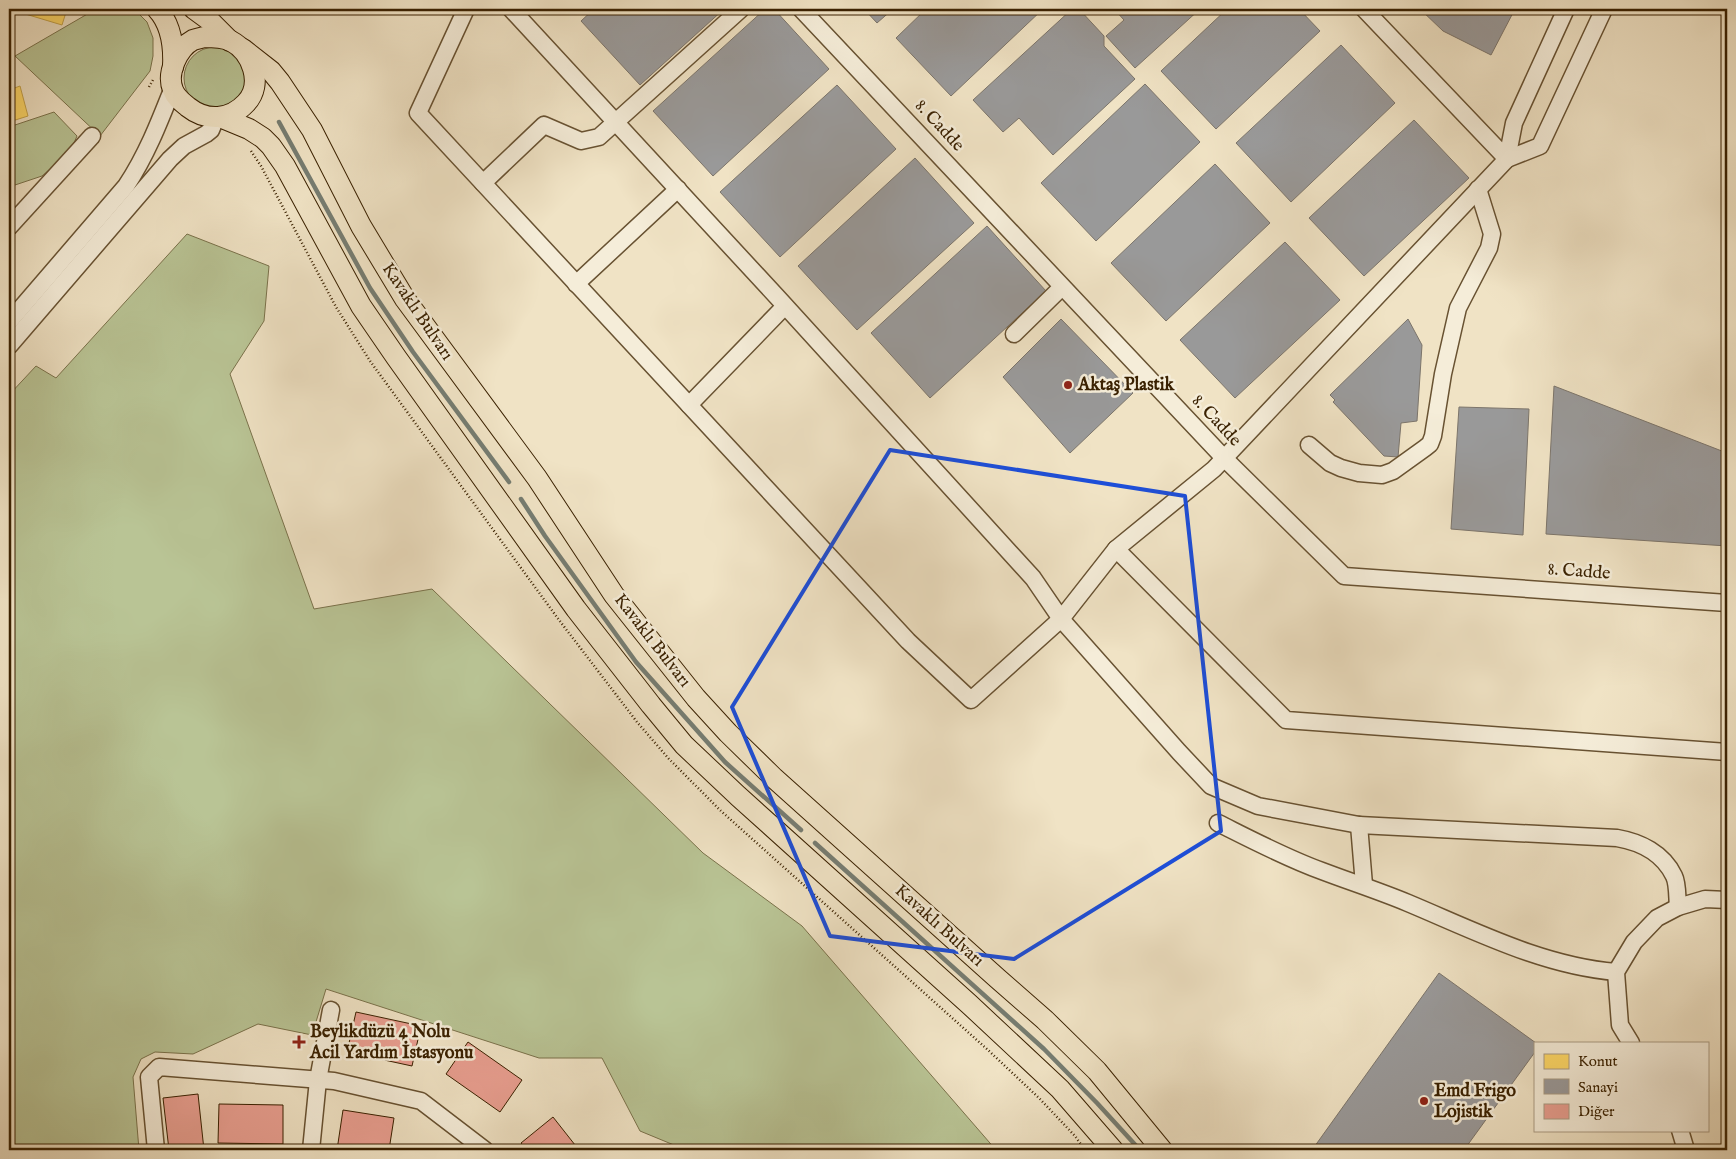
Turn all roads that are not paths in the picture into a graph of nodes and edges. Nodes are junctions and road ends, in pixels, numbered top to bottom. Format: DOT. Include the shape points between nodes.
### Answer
graph roads {
  1 [pos="157,9"];
  2 [pos="194,9"];
  3 [pos="466,9"];
  4 [pos="511,9"];
  5 [pos="741,9"];
  6 [pos="800,9"];
  7 [pos="1364,9"];
  8 [pos="1566,9"];
  9 [pos="1604,9"];
  10 [pos="237,45"];
  11 [pos="172,69"];
  12 [pos="172,90"];
  13 [pos="218,117"];
  14 [pos="616,123"];
  15 [pos="92,136"];
  16 [pos="1506,158"];
  17 [pos="483,183"];
  18 [pos="678,189"];
  19 [pos="1478,189"];
  20 [pos="9,227"];
  21 [pos="576,284"];
  22 [pos="1062,287"];
  23 [pos="785,306"];
  24 [pos="9,322"];
  25 [pos="1014,334"];
  26 [pos="9,346"];
  27 [pos="689,406"];
  28 [pos="1309,445"];
  29 [pos="1224,458"];
  30 [pos="1116,549"];
  31 [pos="1727,603"];
  32 [pos="1061,619"];
  33 [pos="1727,752"];
  34 [pos="1218,823"];
  35 [pos="1359,824"];
  36 [pos="1364,885"];
  37 [pos="1727,900"];
  38 [pos="1678,907"];
  39 [pos="1616,972"];
  40 [pos="331,1010"];
  41 [pos="1630,1042"];
  42 [pos="318,1080"];
  43 [pos="1681,1132"];
  44 [pos="465,1144"];
  45 [pos="156,1150"];
  46 [pos="311,1150"];
  47 [pos="485,1150"];
  48 [pos="1113,1150"];
  49 [pos="1162,1150"];
  50 [pos="1686,1150"];
  1 -- 11 [label="main road" via="170,28 174,52"];
  2 -- 10 [label="main road"];
  3 -- 17 [label="street" via="418,113"];
  4 -- 14 [label="street"];
  5 -- 14 [label="street"];
  6 -- 22 [label="street, 8. Cadde"];
  7 -- 16 [label="street"];
  8 -- 16 [label="street" via="1514,123"];
  9 -- 16 [label="street" via="1540,146"];
  10 -- 11 [label="main road" via="218,37 193,40"];
  10 -- 13 [label="main road" via="256,74 254,88 240,110"];
  10 -- 49 [label="main road, Kavaklı Bulvarı" via="280,82 312,130 361,226 405,299 537,478 614,595 696,698 774,778 1045,1020 1097,1071"];
  11 -- 12 [label="main road"];
  12 -- 13 [label="main road" via="191,110 202,116"];
  12 -- 24 [label="street" via="138,168 111,205"];
  13 -- 26 [label="street" via="211,130 184,146 170,159"];
  13 -- 48 [label="main road" via="249,129 271,146 361,306 576,609 673,732 738,796 1060,1089"];
  14 -- 17 [label="street" via="599,136 581,141 544,125"];
  14 -- 18 [label="street"];
  15 -- 20 [label="street"];
  16 -- 19 [label="street"];
  17 -- 21 [label="street"];
  18 -- 21 [label="street"];
  18 -- 23 [label="street"];
  19 -- 28 [label="street" via="1492,234 1489,248 1458,308 1430,444 1393,471 1382,475 1341,468"];
  19 -- 29 [label="street"];
  21 -- 27 [label="street"];
  22 -- 25 [label="street"];
  22 -- 29 [label="street, 8. Cadde"];
  23 -- 27 [label="street"];
  23 -- 32 [label="street" via="1033,578"];
  27 -- 32 [label="street" via="908,640 971,700"];
  29 -- 30 [label="street"];
  29 -- 31 [label="street, 8. Cadde" via="1344,576"];
  30 -- 32 [label="street"];
  30 -- 33 [label="street" via="1286,720"];
  32 -- 35 [label="street" via="1211,786 1258,806"];
  34 -- 36 [label="street" via="1274,851"];
  35 -- 36 [label="street"];
  35 -- 38 [label="street" via="1634,841 1652,851 1674,877"];
  36 -- 39 [label="street" via="1526,952 1572,966"];
  37 -- 38 [label="street" via="1705,899"];
  38 -- 39 [label="street" via="1657,918 1634,942"];
  39 -- 41 [label="street" via="1620,1025"];
  40 -- 42 [label="street"];
  42 -- 44 [label="street" via="421,1101"];
  42 -- 45 [label="street" via="159,1067 149,1077"];
  42 -- 46 [label="street"];
  43 -- 50 [label="street"];
  44 -- 47 [label="street"];
}
